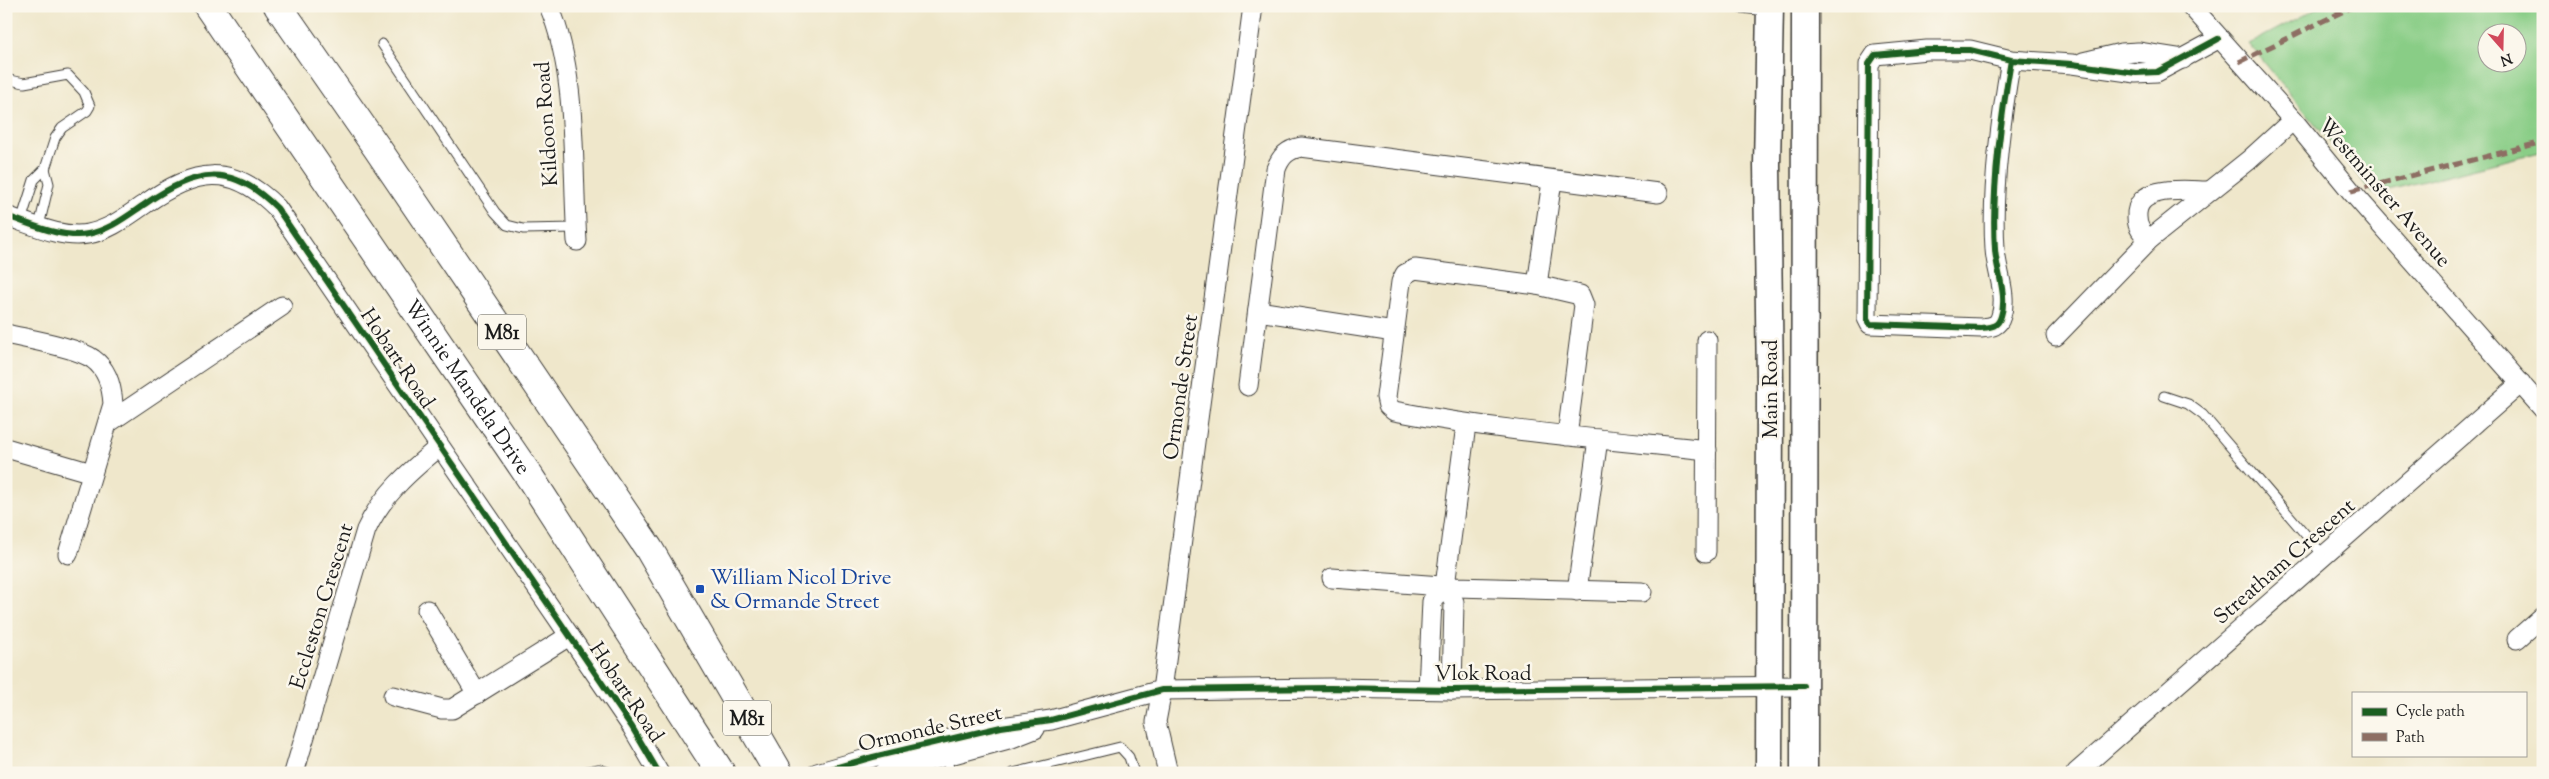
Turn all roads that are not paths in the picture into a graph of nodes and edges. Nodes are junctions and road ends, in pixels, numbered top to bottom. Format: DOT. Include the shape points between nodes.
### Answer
graph roads {
  1 [pos="196,6"];
  2 [pos="208,6"];
  3 [pos="278,6"];
  4 [pos="549,6"];
  5 [pos="1254,6"];
  6 [pos="1725,6"];
  7 [pos="1805,6"];
  8 [pos="2191,6"];
  9 [pos="1770,9"];
  10 [pos="228,36"];
  11 [pos="2218,39"];
  12 [pos="382,44"];
  13 [pos="2011,60"];
  14 [pos="6,79"];
  15 [pos="2293,120"];
  16 [pos="44,169"];
  17 [pos="1552,181"];
  18 [pos="2209,191"];
  19 [pos="1658,193"];
  20 [pos="22,221"];
  21 [pos="576,235"];
  22 [pos="2150,240"];
  23 [pos="1537,285"];
  24 [pos="282,306"];
  25 [pos="1258,311"];
  26 [pos="1394,332"];
  27 [pos="6,334"];
  28 [pos="2056,336"];
  29 [pos="1707,340"];
  30 [pos="2521,383"];
  31 [pos="1248,386"];
  32 [pos="2164,396"];
  33 [pos="2543,409"];
  34 [pos="108,423"];
  35 [pos="1466,425"];
  36 [pos="1567,436"];
  37 [pos="1598,439"];
  38 [pos="439,447"];
  39 [pos="6,448"];
  40 [pos="1707,450"];
  41 [pos="92,474"];
  42 [pos="1706,552"];
  43 [pos="68,554"];
  44 [pos="2325,556"];
  45 [pos="1332,578"];
  46 [pos="1445,586"];
  47 [pos="1577,592"];
  48 [pos="1642,592"];
  49 [pos="427,610"];
  50 [pos="2543,616"];
  51 [pos="569,636"];
  52 [pos="2517,638"];
  53 [pos="1804,686"];
  54 [pos="1768,687"];
  55 [pos="1428,689"];
  56 [pos="1162,690"];
  57 [pos="1452,690"];
  58 [pos="477,694"];
  59 [pos="394,696"];
  60 [pos="1051,720"];
  61 [pos="946,756"];
  62 [pos="920,761"];
  63 [pos="294,773"];
  64 [pos="578,773"];
  65 [pos="611,773"];
  66 [pos="659,773"];
  67 [pos="720,773"];
  68 [pos="779,773"];
  69 [pos="817,773"];
  70 [pos="884,773"];
  71 [pos="1013,773"];
  72 [pos="1134,773"];
  73 [pos="1168,773"];
  74 [pos="1769,773"];
  75 [pos="1804,773"];
  76 [pos="2076,773"];
  1 -- 10 [label="main road"];
  2 -- 10 [label="main road, Winnie Mandela Drive / M81"];
  3 -- 68 [label="main road, M81" via="649,550"];
  4 -- 21 [label="street, Kildoon Road" via="560,32 567,71"];
  5 -- 56 [label="street, Ormonde Street"];
  6 -- 9 [label="lane"];
  7 -- 53 [label="main road, Main Road"];
  8 -- 11 [label="street, Westminster Avenue"];
  9 -- 54 [label="main road, Main Road" via="1767,165 1770,384"];
  10 -- 67 [label="main road, Winnie Mandela Drive / M81" via="531,479"];
  11 -- 13 [label="street" via="2183,59 2130,53 2072,64"];
  11 -- 15 [label="street, Westminster Avenue"];
  12 -- 21 [label="lane" via="507,225"];
  13 -- 13 [label="street" via="1999,149 1995,219 1995,249 2003,307 1998,323 1981,328 1870,324 1867,318 1870,59 1883,53 1958,50 1984,52"];
  14 -- 16 [label="lane" via="24,83 68,75 74,78 89,100 88,111 62,128 55,138"];
  15 -- 18 [label="street"];
  15 -- 30 [label="street, Westminster Avenue" via="2351,191"];
  16 -- 20 [label="lane" via="34,180"];
  16 -- 20 [label="lane" via="49,184"];
  17 -- 19 [label="street"];
  17 -- 23 [label="street"];
  17 -- 25 [label="street" via="1301,147 1293,149 1283,155 1276,169"];
  18 -- 22 [label="street"];
  18 -- 22 [label="street" via="2160,191 2147,196 2138,206 2137,219 2142,233"];
  20 -- 38 [label="street, Hobart Road" via="76,235 100,231 178,184 207,175 239,180 260,191 277,208"];
  22 -- 28 [label="street"];
  23 -- 26 [label="street" via="1411,270 1401,282"];
  23 -- 36 [label="street" via="1576,292 1583,298"];
  24 -- 34 [label="street"];
  25 -- 26 [label="street"];
  25 -- 31 [label="street"];
  26 -- 35 [label="street" via="1386,397 1390,409"];
  27 -- 34 [label="street" via="78,352 92,359 109,381 112,393"];
  29 -- 40 [label="street"];
  30 -- 33 [label="street, Westminster Avenue"];
  30 -- 44 [label="street, Streatham Crescent"];
  32 -- 44 [label="lane" via="2188,404 2203,415"];
  34 -- 41 [label="street"];
  35 -- 36 [label="street"];
  35 -- 46 [label="street"];
  36 -- 37 [label="street"];
  37 -- 40 [label="street"];
  37 -- 47 [label="street"];
  38 -- 51 [label="street, Hobart Road"];
  38 -- 63 [label="street, Eccleston Crescent" via="384,498 366,530"];
  39 -- 41 [label="street"];
  40 -- 42 [label="street"];
  41 -- 43 [label="street"];
  44 -- 76 [label="street, Streatham Crescent"];
  45 -- 46 [label="street"];
  46 -- 47 [label="street"];
  46 -- 55 [label="street" via="1432,601"];
  46 -- 57 [label="street" via="1454,602"];
  47 -- 48 [label="street"];
  49 -- 58 [label="street"];
  50 -- 52 [label="street"];
  51 -- 58 [label="street"];
  51 -- 66 [label="street, Hobart Road" via="632,727"];
  53 -- 54 [label="street, Vlok Road"];
  53 -- 75 [label="main road, Main Road"];
  54 -- 57 [label="street, Vlok Road"];
  54 -- 74 [label="main road, Main Road"];
  55 -- 56 [label="street, Vlok Road"];
  55 -- 57 [label="street, Vlok Road"];
  56 -- 60 [label="street, Vlok Road"];
  56 -- 73 [label="street, Ormonde Street" via="1156,722"];
  58 -- 59 [label="street" via="448,710"];
  60 -- 61 [label="street, Ormonde Street" via="1012,738"];
  61 -- 62 [label="street, Ormonde Street"];
  62 -- 69 [label="street, Ormonde Street"];
  62 -- 70 [label="street, Ormonde Street"];
  64 -- 65 [label="lane" via="598,769"];
  71 -- 72 [label="lane" via="1120,748 1129,757"];
}
